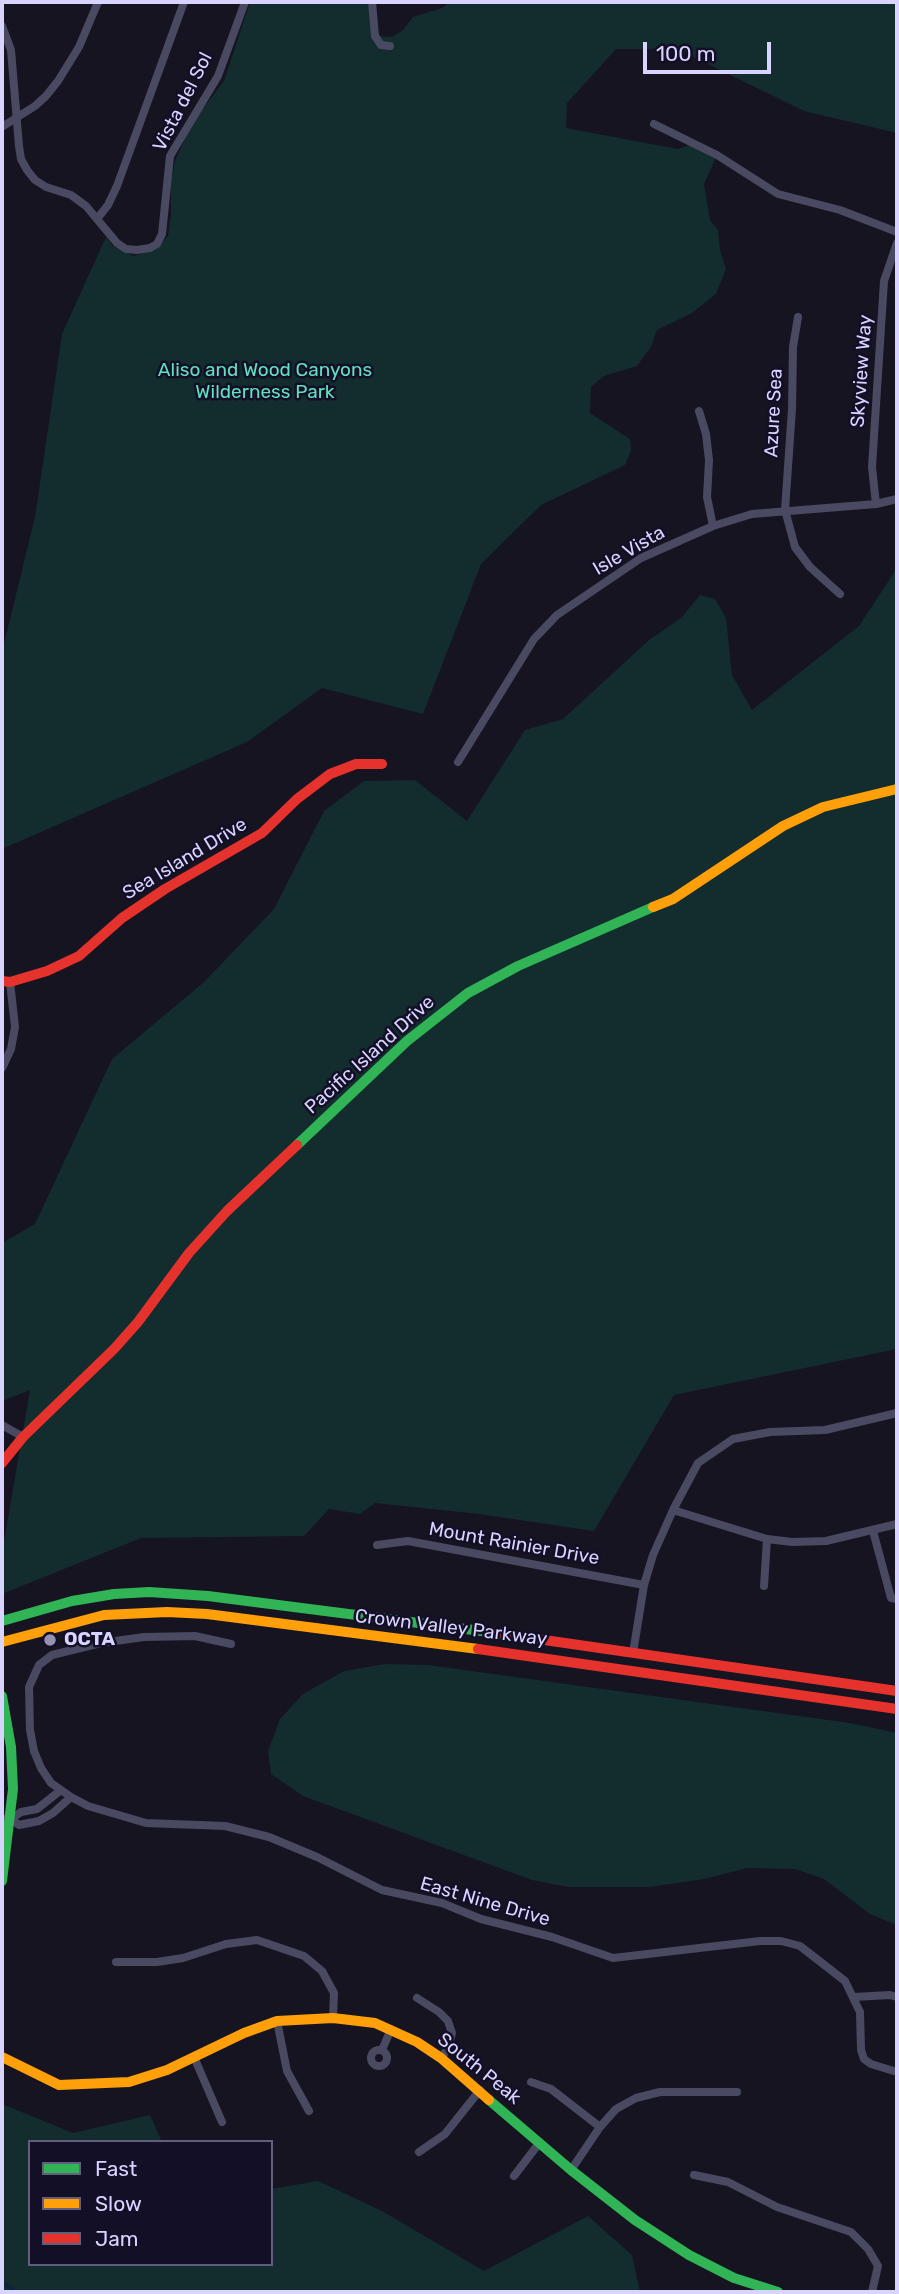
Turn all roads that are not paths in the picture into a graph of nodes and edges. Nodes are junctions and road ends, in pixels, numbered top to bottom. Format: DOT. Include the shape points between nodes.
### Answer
graph roads {
  1 [pos="98,2"];
  2 [pos="184,2"];
  3 [pos="245,2"];
  4 [pos="372,2"];
  5 [pos="2,26"];
  6 [pos="390,46"];
  7 [pos="17,119"];
  8 [pos="654,124"];
  9 [pos="2,127"];
  10 [pos="97,219"];
  11 [pos="897,232"];
  12 [pos="897,243"];
  13 [pos="797,317"];
  14 [pos="699,411"];
  15 [pos="897,499"];
  16 [pos="876,504"];
  17 [pos="785,510"];
  18 [pos="713,526"];
  19 [pos="840,594"];
  20 [pos="458,762"];
  21 [pos="382,764"];
  22 [pos="897,789"];
  23 [pos="6,981"];
  24 [pos="2,1068"];
  25 [pos="897,1413"];
  26 [pos="2,1425"];
  27 [pos="23,1437"];
  28 [pos="2,1463"];
  29 [pos="673,1510"];
  30 [pos="897,1524"];
  31 [pos="873,1531"];
  32 [pos="767,1539"];
  33 [pos="377,1545"];
  34 [pos="644,1584"];
  35 [pos="764,1586"];
  36 [pos="897,1599"];
  37 [pos="2,1621"];
  38 [pos="2,1642"];
  39 [pos="231,1644"];
  40 [pos="633,1653"];
  41 [pos="557,1659"];
  42 [pos="678,1677"];
  43 [pos="897,1691"];
  44 [pos="2,1696"];
  45 [pos="897,1709"];
  46 [pos="61,1790"];
  47 [pos="71,1797"];
  48 [pos="46,1803"];
  49 [pos="54,1813"];
  50 [pos="6,1819"];
  51 [pos="2,1881"];
  52 [pos="116,1962"];
  53 [pos="854,1997"];
  54 [pos="897,1997"];
  55 [pos="416,1998"];
  56 [pos="333,2018"];
  57 [pos="277,2021"];
  58 [pos="391,2029"];
  59 [pos="382,2050"];
  60 [pos="2,2057"];
  61 [pos="194,2057"];
  62 [pos="441,2057"];
  63 [pos="897,2071"];
  64 [pos="531,2082"];
  65 [pos="480,2090"];
  66 [pos="737,2092"];
  67 [pos="309,2111"];
  68 [pos="222,2122"];
  69 [pos="600,2127"];
  70 [pos="540,2142"];
  71 [pos="419,2152"];
  72 [pos="571,2170"];
  73 [pos="694,2175"];
  74 [pos="514,2176"];
  75 [pos="778,2292"];
  76 [pos="872,2292"];
  1 -- 7 [label="street" via="64,73 46,96"];
  2 -- 10 [label="street" via="117,186"];
  3 -- 10 [label="street, Vista del Sol" via="218,76 170,156 165,223 157,244 126,249"];
  4 -- 6 [label="street" via="375,36 381,45"];
  5 -- 7 [label="street, Vista del Sol" via="11,50"];
  7 -- 9 [label="street"];
  7 -- 10 [label="street, Vista del Sol" via="21,159 35,180 71,195"];
  8 -- 11 [label="street" via="717,155 778,194"];
  12 -- 16 [label="street, Skyview Way" via="884,281 872,467"];
  13 -- 17 [label="street, Azure Sea"];
  14 -- 18 [label="street" via="706,433 707,497"];
  15 -- 16 [label="street, Isle Vista"];
  16 -- 17 [label="street, Isle Vista"];
  17 -- 18 [label="street, Isle Vista"];
  17 -- 19 [label="street, Azure Sea" via="795,547"];
  18 -- 20 [label="street, Isle Vista" via="641,558 557,615 534,639"];
  21 -- 23 [label="main road, Sea Island Drive" via="356,764 330,774 262,833 156,895 79,956 47,971"];
  22 -- 27 [label="main road, Pacific Island Drive" via="823,807 783,826 673,899 468,993 407,1041 227,1211 114,1349"];
  23 -- 24 [label="street" via="15,1027"];
  25 -- 29 [label="street" via="825,1430 770,1432 726,1442 698,1463"];
  26 -- 27 [label="street"];
  27 -- 28 [label="main road, Pacific Island Drive"];
  29 -- 32 [label="street"];
  29 -- 34 [label="street"];
  30 -- 31 [label="street"];
  31 -- 32 [label="street" via="826,1541"];
  31 -- 36 [label="street" via="891,1598"];
  32 -- 35 [label="street"];
  33 -- 34 [label="street, Mount Rainier Drive" via="408,1541"];
  34 -- 40 [label="street"];
  37 -- 40 [label="main road, Crown Valley Parkway" via="72,1601 149,1592 234,1598"];
  38 -- 41 [label="main road, Crown Valley Parkway" via="104,1615 167,1612"];
  39 -- 46 [label="street, East Nine Drive" via="195,1636 144,1637 52,1655 39,1665 29,1687 30,1730 41,1768"];
  40 -- 41 [label="main road" via="617,1662 567,1654"];
  40 -- 42 [label="main road" via="646,1665 670,1668"];
  40 -- 43 [label="main road, Crown Valley Parkway"];
  41 -- 42 [label="main road, Crown Valley Parkway"];
  42 -- 45 [label="main road, Crown Valley Parkway"];
  44 -- 50 [label="main road" via="13,1789"];
  46 -- 47 [label="street, East Nine Drive"];
  46 -- 48 [label="street"];
  47 -- 49 [label="street"];
  47 -- 53 [label="street, East Nine Drive" via="146,1823 225,1826 269,1838 382,1890 442,1903 613,1958 760,1941 800,1946 845,1980"];
  48 -- 49 [label="street"];
  48 -- 50 [label="street"];
  49 -- 50 [label="street" via="24,1825"];
  50 -- 51 [label="main road"];
  52 -- 56 [label="street" via="183,1958 257,1940 304,1956 322,1971 334,1993"];
  53 -- 54 [label="street"];
  53 -- 63 [label="street, East Nine Drive" via="860,2012 864,2059"];
  55 -- 62 [label="street" via="448,2021 453,2033"];
  56 -- 57 [label="main road, South Peak"];
  56 -- 58 [label="main road, South Peak"];
  57 -- 61 [label="main road, South Peak"];
  57 -- 67 [label="street" via="287,2071"];
  58 -- 59 [label="street"];
  58 -- 62 [label="main road, South Peak"];
  60 -- 61 [label="main road, South Peak" via="59,2085 84,2086 129,2082"];
  61 -- 68 [label="street"];
  62 -- 65 [label="main road, South Peak"];
  64 -- 69 [label="street" via="551,2089"];
  65 -- 70 [label="main road, South Peak"];
  65 -- 71 [label="street" via="445,2134"];
  66 -- 69 [label="street" via="660,2092 636,2098 616,2109"];
  69 -- 72 [label="street"];
  70 -- 72 [label="main road, South Peak"];
  70 -- 74 [label="street"];
  72 -- 75 [label="main road, South Peak" via="689,2255 734,2278"];
  73 -- 76 [label="street" via="728,2182 777,2207 851,2232 878,2266"];
}
